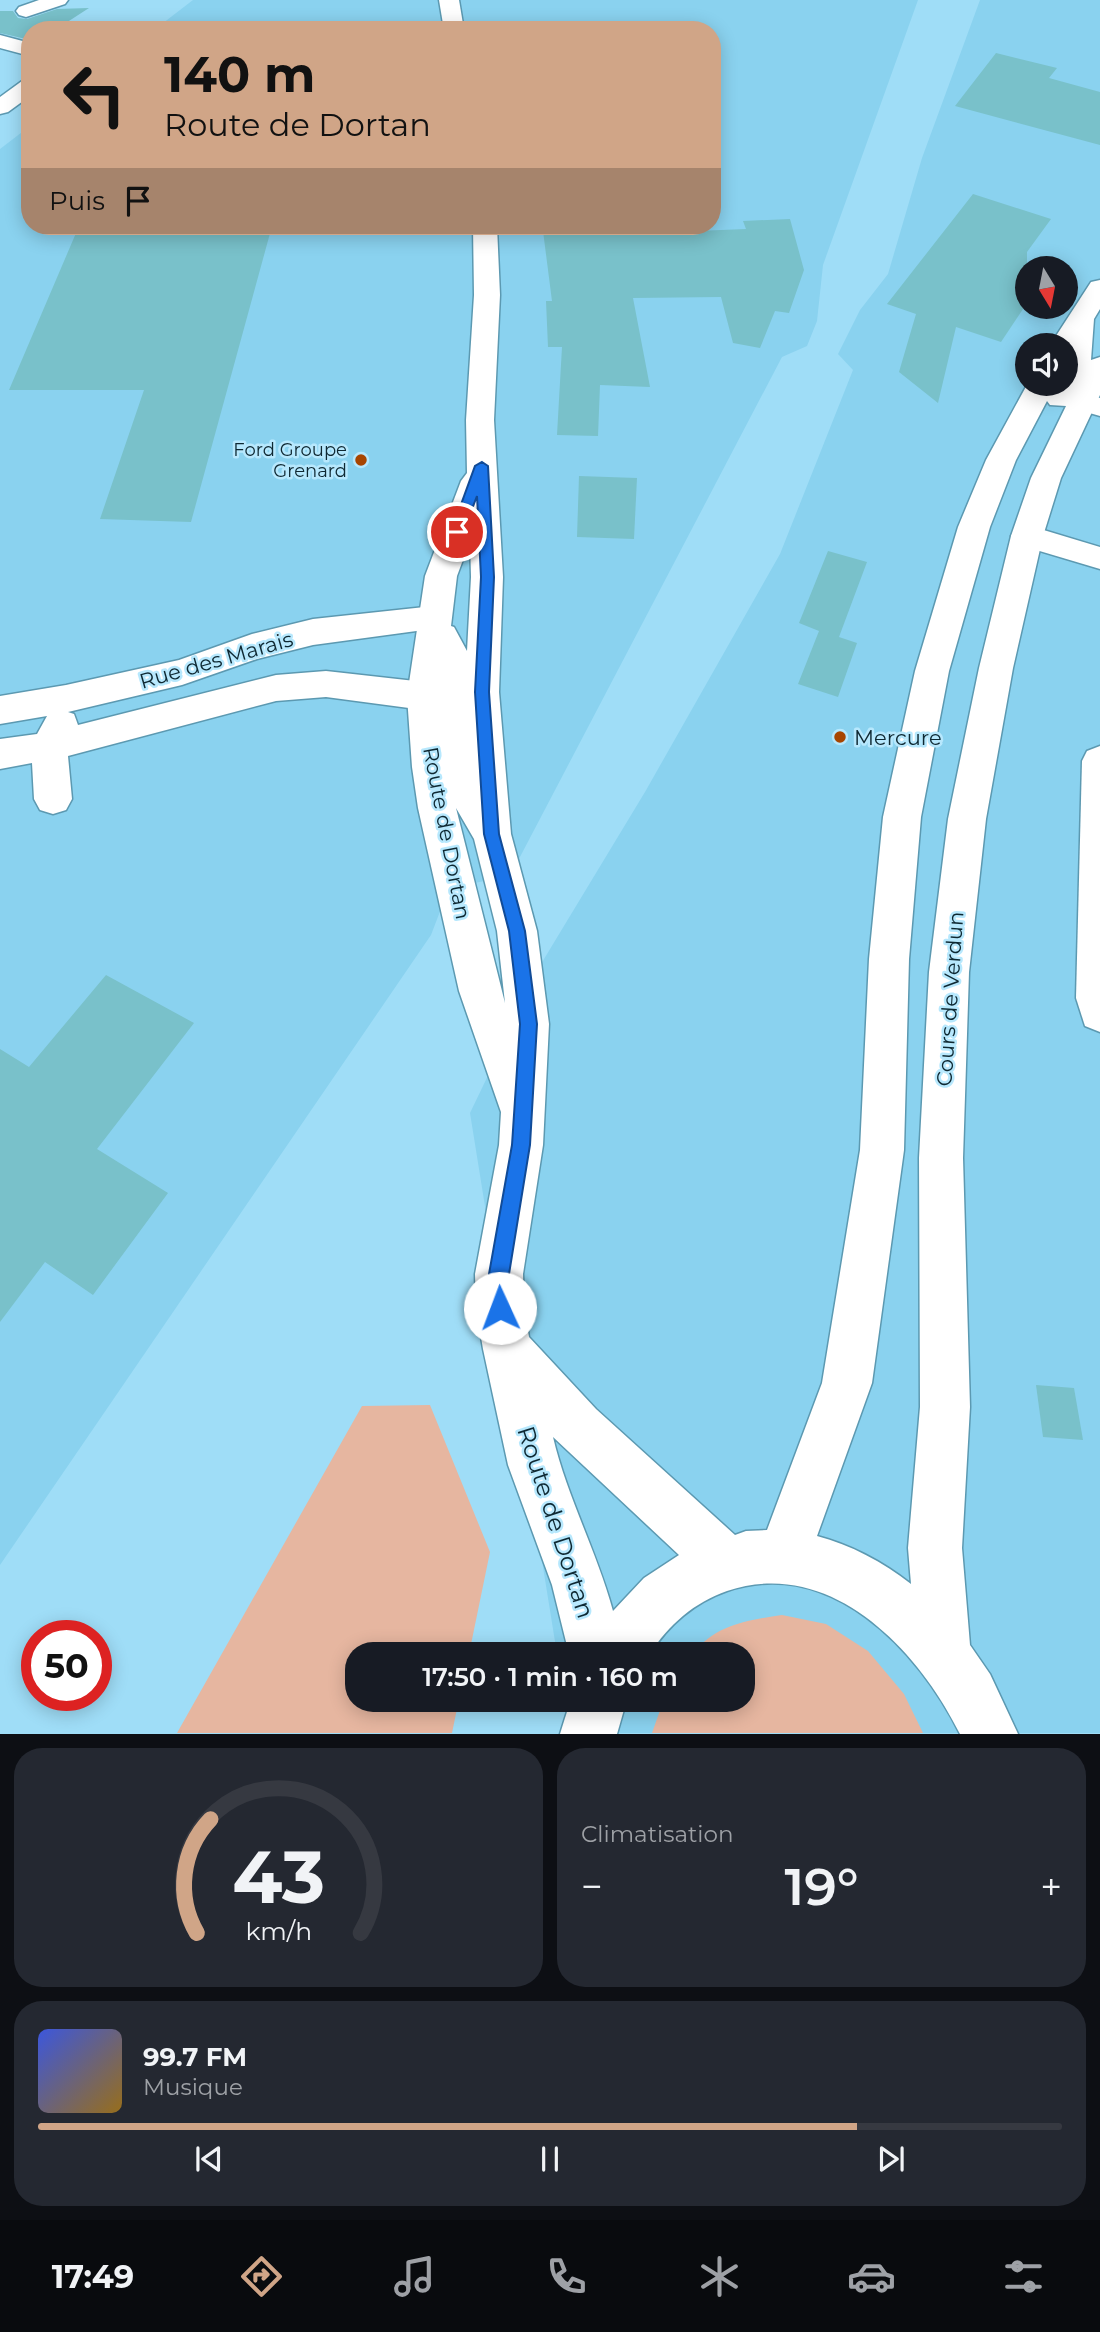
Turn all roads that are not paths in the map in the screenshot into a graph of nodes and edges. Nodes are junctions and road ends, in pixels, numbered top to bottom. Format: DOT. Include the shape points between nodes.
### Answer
graph roads {
  1 [pos="58,0"];
  2 [pos="449,0"];
  3 [pos="26,11"];
  4 [pos="452,21"];
  5 [pos="0,41"];
  6 [pos="21,47"];
  7 [pos="21,92"];
  8 [pos="0,107"];
  9 [pos="485,235"];
  10 [pos="1099,292"];
  11 [pos="1081,319"];
  12 [pos="1072,333"];
  13 [pos="1100,366"];
  14 [pos="1035,396"];
  15 [pos="1091,404"];
  16 [pos="482,466"];
  17 [pos="1027,536"];
  18 [pos="1100,558"];
  19 [pos="434,618"];
  20 [pos="182,672"];
  21 [pos="424,696"];
  22 [pos="0,710"];
  23 [pos="51,746"];
  24 [pos="0,754"];
  25 [pos="1100,761"];
  26 [pos="53,799"];
  27 [pos="492,834"];
  28 [pos="1100,1012"];
  29 [pos="523,1116"];
  30 [pos="507,1349"];
  31 [pos="784,1555"];
  32 [pos="724,1561"];
  33 [pos="594,1642"];
  34 [pos="625,1642"];
  35 [pos="943,1653"];
  36 [pos="595,1712"];
  37 [pos="588,1734"];
  38 [pos="990,1734"];
  1 -- 3 [label="main road"];
  2 -- 4 [label="main road"];
  5 -- 6 [label="main road"];
  7 -- 8 [label="main road"];
  9 -- 16 [label="main road, Route de Dortan"];
  10 -- 11 [label="main road"];
  11 -- 12 [label="main road"];
  11 -- 17 [label="main road" via="1077,364 1009,500 1014,525"];
  13 -- 15 [label="main road, Cours de Verdun"];
  14 -- 31 [label="main road" via="1001,460 974,527 932,671 902,817 889,959 882,1150 847,1383"];
  15 -- 17 [label="main road, Cours de Verdun" via="1046,478"];
  16 -- 19 [label="main road, Route de Dortan" via="441,576"];
  16 -- 27 [label="main road, Route de Dortan" via="487,577 482,692"];
  17 -- 18 [label="main road"];
  17 -- 35 [label="main road, Cours de Verdun" via="967,819 949,972 941,1157 945,1407 935,1548"];
  19 -- 20 [label="main road, Rue des Marais" via="313,632"];
  19 -- 21 [label="main road, Route de Dortan"];
  19 -- 27 [label="main road" via="452,655 456,777"];
  20 -- 22 [label="main road, Rue des Marais"];
  20 -- 23 [label="main road" via="65,720 55,730"];
  21 -- 23 [label="main road, Rue des Marais" via="326,684 276,688"];
  21 -- 29 [label="main road, Route de Dortan" via="437,808 480,991"];
  23 -- 24 [label="main road, Rue des Marais"];
  23 -- 26 [label="main road"];
  25 -- 28 [label="main road"];
  27 -- 29 [label="main road, Route de Dortan" via="517,931 528,1024"];
  29 -- 30 [label="main road, Route de Dortan" via="517,1179 499,1274"];
  30 -- 32 [label="main road, Route de Dortan" via="579,1427"];
  30 -- 33 [label="main road, Route de Dortan" via="534,1465 579,1585"];
  31 -- 32 [label="main road"];
  31 -- 35 [label="main road" via="841,1569 895,1601"];
  32 -- 34 [label="main road" via="673,1587"];
  35 -- 38 [label="main road" via="977,1702"];
  36 -- 37 [label="main road"];
}
